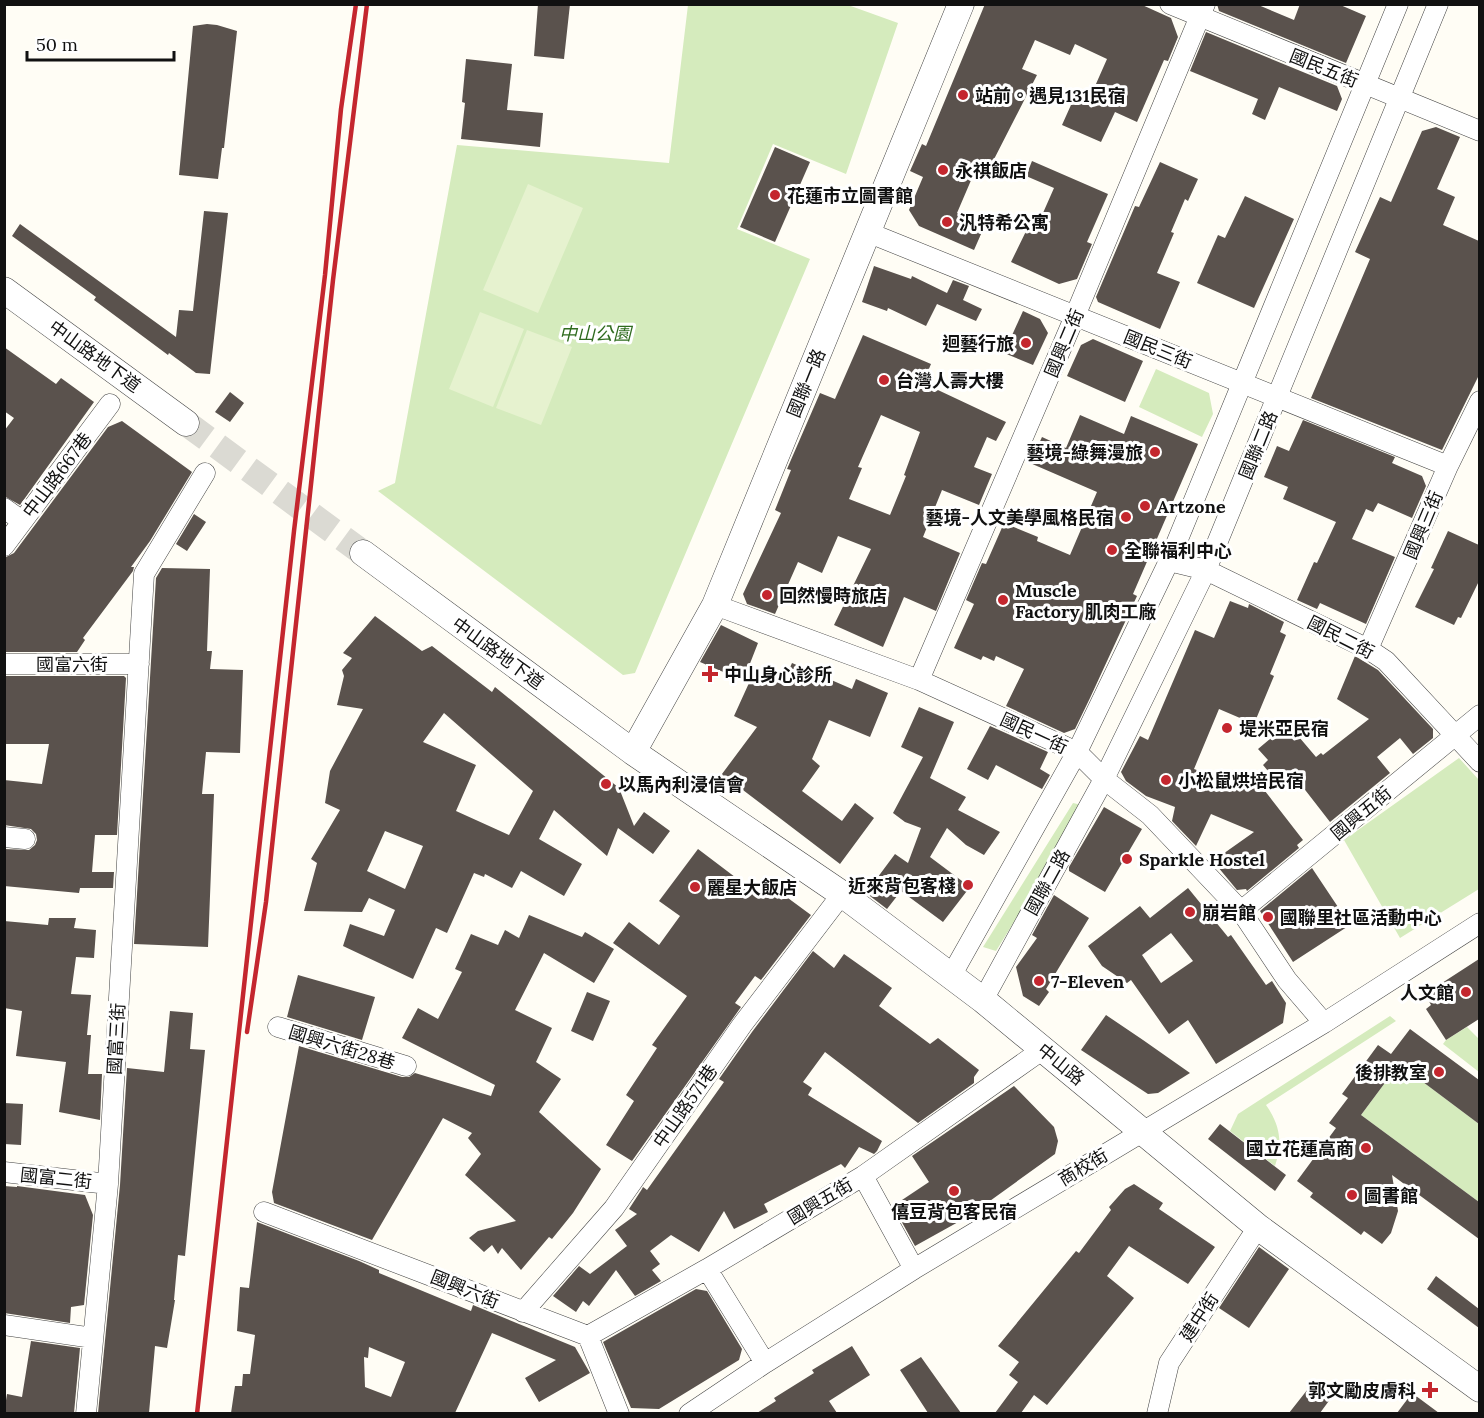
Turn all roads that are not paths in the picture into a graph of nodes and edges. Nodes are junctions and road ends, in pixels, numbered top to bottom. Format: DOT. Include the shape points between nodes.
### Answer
graph roads {
  1 [pos="962,4"];
  2 [pos="1170,4"];
  3 [pos="1398,4"];
  4 [pos="1438,4"];
  5 [pos="1202,11"];
  6 [pos="1364,84"];
  7 [pos="1398,98"];
  8 [pos="1479,131"];
  9 [pos="867,232"];
  10 [pos="4,290"];
  11 [pos="1075,316"];
  12 [pos="1243,383"];
  13 [pos="1278,398"];
  14 [pos="1479,401"];
  15 [pos="110,404"];
  16 [pos="186,423"];
  17 [pos="1448,466"];
  18 [pos="205,473"];
  19 [pos="4,508"];
  20 [pos="22,521"];
  21 [pos="4,546"];
  22 [pos="363,553"];
  23 [pos="1168,561"];
  24 [pos="1206,570"];
  25 [pos="716,605"];
  26 [pos="1368,648"];
  27 [pos="4,664"];
  28 [pos="138,664"];
  29 [pos="919,680"];
  30 [pos="1479,715"];
  31 [pos="1453,735"];
  32 [pos="633,752"];
  33 [pos="1077,752"];
  34 [pos="1479,762"];
  35 [pos="1104,779"];
  36 [pos="4,837"];
  37 [pos="25,838"];
  38 [pos="842,894"];
  39 [pos="1241,911"];
  40 [pos="1479,924"];
  41 [pos="951,976"];
  42 [pos="982,1000"];
  43 [pos="1324,1023"];
  44 [pos="279,1027"];
  45 [pos="1042,1050"];
  46 [pos="406,1066"];
  47 [pos="1143,1130"];
  48 [pos="4,1172"];
  49 [pos="863,1176"];
  50 [pos="108,1184"];
  51 [pos="264,1212"];
  52 [pos="1258,1227"];
  53 [pos="707,1269"];
  54 [pos="914,1269"];
  55 [pos="523,1312"];
  56 [pos="4,1325"];
  57 [pos="588,1336"];
  58 [pos="93,1338"];
  59 [pos="765,1363"];
  60 [pos="1479,1389"];
  61 [pos="86,1413"];
  62 [pos="619,1413"];
  63 [pos="689,1413"];
  64 [pos="1157,1413"];
  1 -- 9 [label="street, 國聯一路"];
  2 -- 5 [label="street, 國民五街"];
  3 -- 6 [label="street, 國聯二路"];
  4 -- 7 [label="street, 國聯二路"];
  5 -- 6 [label="street, 國民五街"];
  5 -- 11 [label="street, 國興二街"];
  6 -- 7 [label="street, 國民五街"];
  6 -- 12 [label="street, 國聯二路"];
  7 -- 8 [label="street, 國民五街"];
  7 -- 13 [label="street, 國聯二路"];
  9 -- 11 [label="street, 國民三街"];
  9 -- 25 [label="street, 國聯一路"];
  10 -- 16 [label="street, 中山路地下道"];
  11 -- 12 [label="street, 國民三街"];
  11 -- 29 [label="street, 國興二街"];
  12 -- 13 [label="street, 國民三街"];
  12 -- 23 [label="street, 國聯二路"];
  13 -- 17 [label="street, 國民三街"];
  13 -- 24 [label="street, 國聯二路"];
  14 -- 17 [label="street, 國興三街"];
  15 -- 20 [label="street, 中山路667巷"];
  17 -- 26 [label="street, 國興三街"];
  18 -- 28 [label="street, 國富三街" via="144,573"];
  19 -- 20 [label="street"];
  20 -- 21 [label="street, 中山路667巷"];
  22 -- 32 [label="street, 中山路地下道"];
  23 -- 24 [label="street, 國民二街"];
  23 -- 33 [label="street, 國聯二路"];
  24 -- 26 [label="street, 國民二街"];
  24 -- 35 [label="street, 國聯二路"];
  25 -- 29 [label="street, 國民一街"];
  25 -- 32 [label="street, 國聯一路"];
  26 -- 31 [label="street, 國民二街" via="1386,661"];
  27 -- 28 [label="street, 國富六街"];
  28 -- 50 [label="street, 國富三街"];
  29 -- 33 [label="street, 國民一街"];
  30 -- 31 [label="street, 國興五街"];
  31 -- 34 [label="street, 國民二街"];
  31 -- 39 [label="street, 國興五街"];
  32 -- 38 [label="street, 中山路"];
  33 -- 35 [label="street, 國民一街"];
  33 -- 41 [label="street, 國聯二路"];
  35 -- 39 [label="street, 國民一街" via="1150,815"];
  35 -- 42 [label="street, 國聯二路"];
  36 -- 37 [label="street"];
  38 -- 41 [label="street, 中山路"];
  38 -- 55 [label="street, 中山路571巷" via="742,1025 614,1208"];
  39 -- 43 [label="street, 國民一街" via="1287,980"];
  40 -- 43 [label="street, 商校街"];
  41 -- 42 [label="street, 中山路"];
  42 -- 45 [label="street, 中山路"];
  43 -- 47 [label="street, 商校街"];
  44 -- 46 [label="street, 國興六街28巷"];
  45 -- 47 [label="street, 中山路"];
  45 -- 49 [label="street, 國興五街"];
  47 -- 52 [label="street, 中山路"];
  47 -- 54 [label="street, 商校街"];
  48 -- 50 [label="street, 國富二街"];
  49 -- 53 [label="street, 國興五街"];
  49 -- 54 [label="street"];
  50 -- 58 [label="street, 國富三街"];
  51 -- 55 [label="street, 國興六街"];
  52 -- 60 [label="street, 中山路"];
  52 -- 64 [label="street, 建中街" via="1169,1363"];
  53 -- 57 [label="street, 國興五街"];
  53 -- 59 [label="street"];
  54 -- 59 [label="street, 商校街"];
  55 -- 57 [label="street, 國興六街"];
  56 -- 58 [label="street"];
  57 -- 62 [label="street"];
  58 -- 61 [label="street, 國富三街"];
  59 -- 63 [label="street, 商校街"];
}
